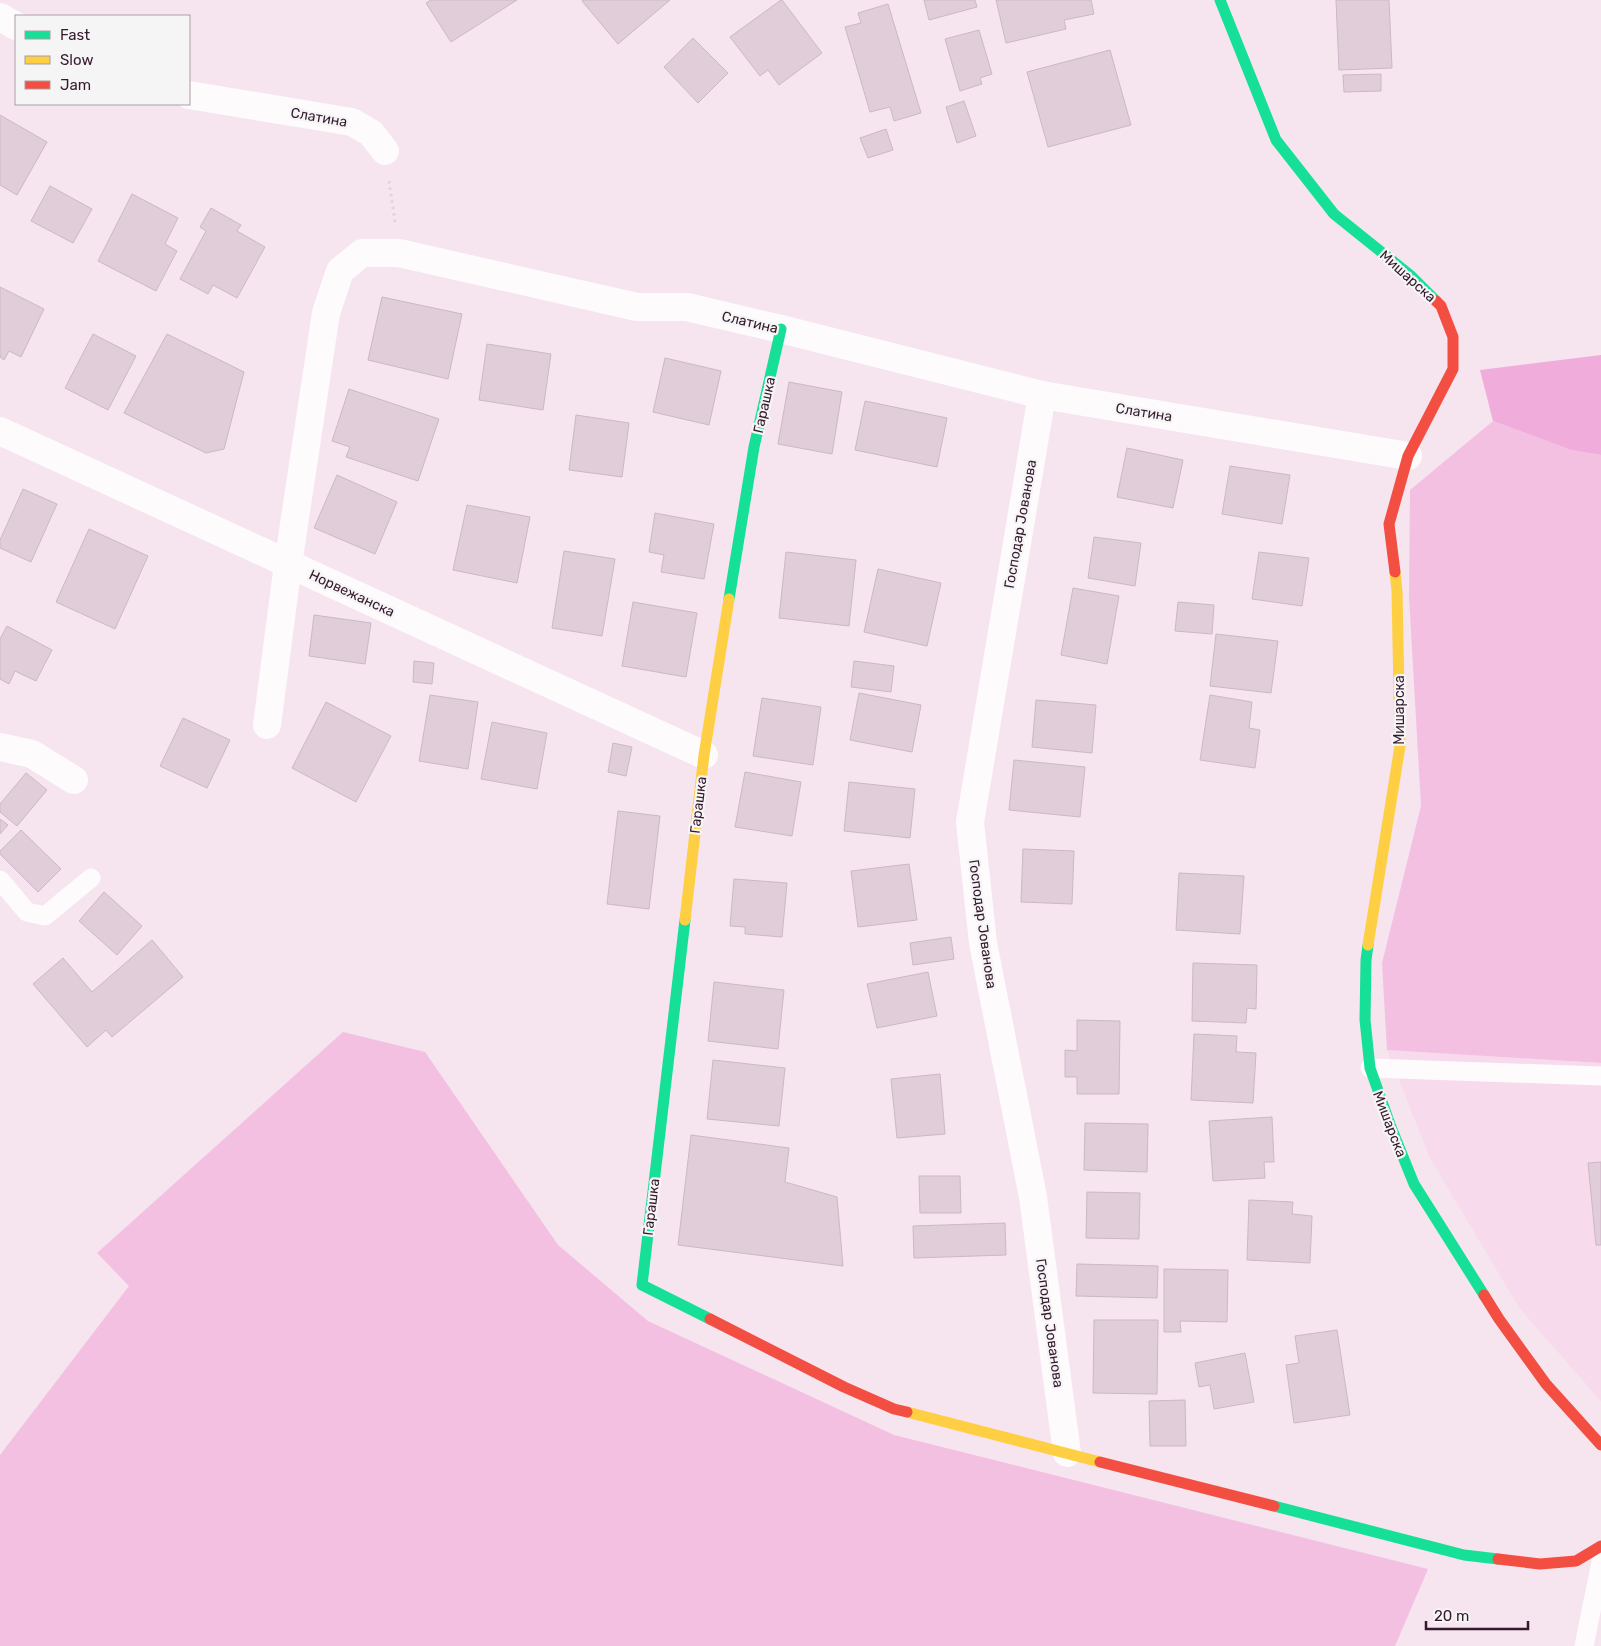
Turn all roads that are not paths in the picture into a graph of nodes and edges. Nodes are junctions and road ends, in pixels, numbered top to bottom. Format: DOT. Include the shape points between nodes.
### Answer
graph roads {
  1 [pos="1220,0"];
  2 [pos="0,17"];
  3 [pos="15,25"];
  4 [pos="190,95"];
  5 [pos="385,151"];
  6 [pos="781,329"];
  7 [pos="1042,395"];
  8 [pos="0,431"];
  9 [pos="1408,456"];
  10 [pos="288,564"];
  11 [pos="267,725"];
  12 [pos="0,746"];
  13 [pos="704,755"];
  14 [pos="74,780"];
  15 [pos="91,878"];
  16 [pos="0,880"];
  17 [pos="1370,1068"];
  18 [pos="1601,1076"];
  19 [pos="1601,1445"];
  20 [pos="1067,1454"];
  21 [pos="1601,1546"];
  22 [pos="1601,1562"];
  23 [pos="1584,1646"];
  1 -- 9 [label="street, Мишарска" via="1276,140 1334,214 1410,275 1441,306 1453,337 1453,369"];
  2 -- 3 [label="street"];
  4 -- 5 [label="street, Слатина" via="352,122 371,133"];
  6 -- 7 [label="street, Слатина"];
  6 -- 10 [label="street, Слатина" via="688,307 637,307 399,254 362,253 340,271 326,313"];
  6 -- 13 [label="street, Гарашка" via="754,447"];
  7 -- 9 [label="street, Слатина"];
  7 -- 20 [label="street, Господар Јованова" via="970,822 982,943 1032,1196"];
  8 -- 10 [label="street, Норвежанска"];
  9 -- 17 [label="street, Мишарска" via="1389,524 1397,590 1400,746 1366,960 1365,1020"];
  10 -- 11 [label="street, Слатина"];
  10 -- 13 [label="street, Норвежанска"];
  12 -- 14 [label="street" via="32,754"];
  13 -- 20 [label="street, Гарашка" via="642,1285 894,1409"];
  15 -- 16 [label="lane" via="45,916 27,912"];
  17 -- 18 [label="lane"];
  17 -- 19 [label="street, Мишарска" via="1414,1184 1499,1319 1546,1384"];
  20 -- 21 [label="street" via="1464,1556 1540,1564 1576,1561"];
  22 -- 23 [label="lane"];
}
